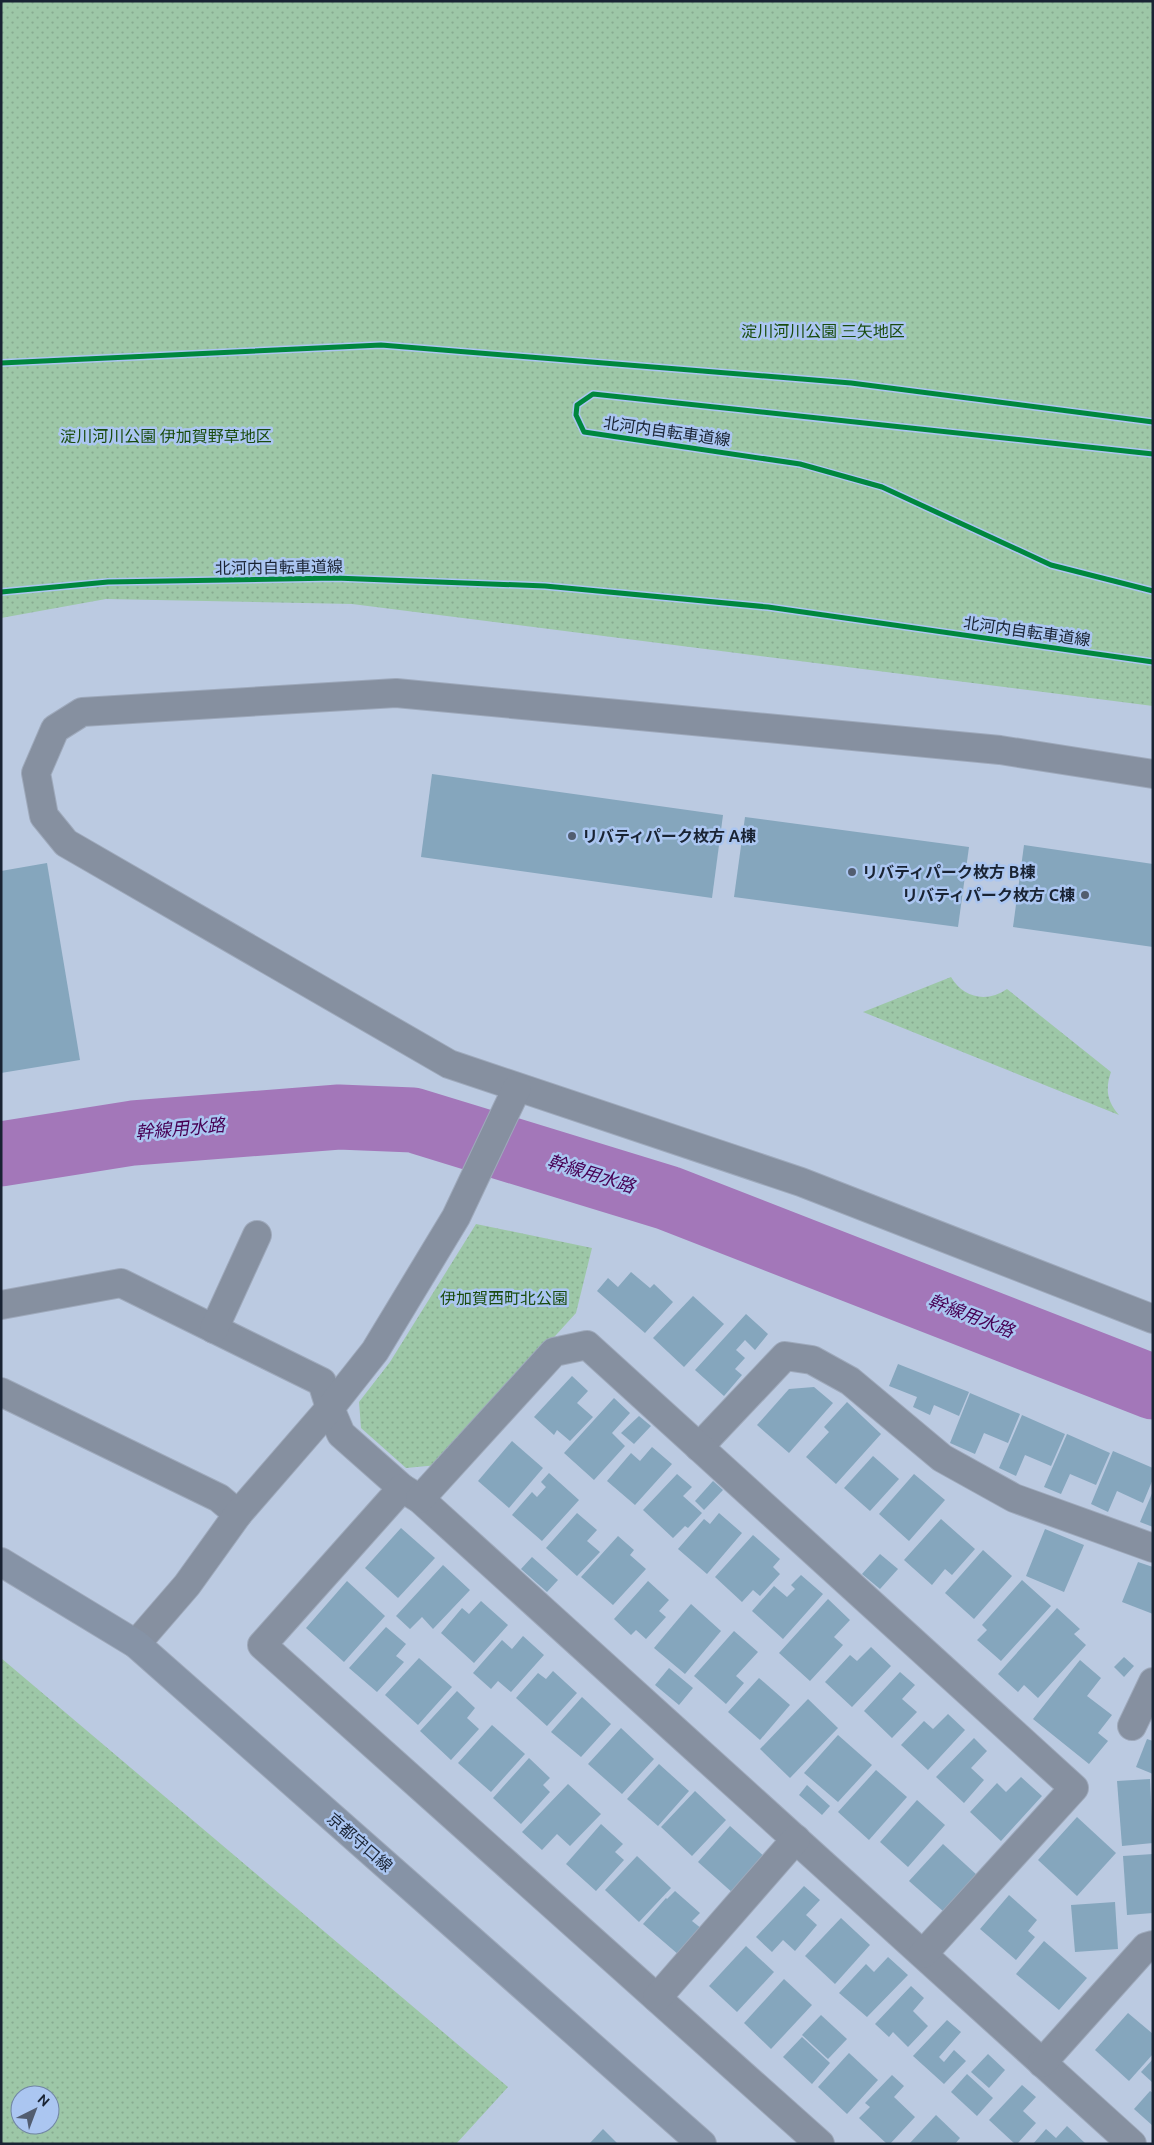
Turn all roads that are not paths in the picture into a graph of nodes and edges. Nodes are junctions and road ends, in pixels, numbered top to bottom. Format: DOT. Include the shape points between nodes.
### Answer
graph roads {
  1 [pos="1153,774"];
  2 [pos="517,1088"];
  3 [pos="257,1235"];
  4 [pos="1,1305"];
  5 [pos="1153,1319"];
  6 [pos="214,1329"];
  7 [pos="1,1392"];
  8 [pos="330,1408"];
  9 [pos="699,1447"];
  10 [pos="411,1494"];
  11 [pos="238,1514"];
  12 [pos="1153,1548"];
  13 [pos="1,1562"];
  14 [pos="136,1644"];
  15 [pos="1153,1682"];
  16 [pos="1132,1726"];
  17 [pos="796,1839"];
  18 [pos="1153,1945"];
  19 [pos="923,1954"];
  20 [pos="657,1998"];
  21 [pos="1042,2062"];
  22 [pos="702,2144"];
  23 [pos="820,2144"];
  24 [pos="1132,2144"];
  1 -- 2 [label="street" via="1000,750 396,693 82,712 55,729 36,773 44,816 66,843 449,1064"];
  2 -- 5 [label="street" via="801,1182"];
  2 -- 8 [label="street" via="456,1217 375,1351"];
  3 -- 6 [label="street"];
  4 -- 6 [label="street" via="122,1283"];
  6 -- 8 [label="street" via="322,1382"];
  7 -- 11 [label="street" via="219,1498"];
  8 -- 10 [label="street" via="341,1434"];
  8 -- 11 [label="street"];
  9 -- 10 [label="street" via="587,1345 554,1352"];
  9 -- 12 [label="street" via="785,1356 812,1360 850,1381 942,1458 1014,1498"];
  9 -- 19 [label="street" via="1074,1788"];
  10 -- 17 [label="street"];
  10 -- 20 [label="street" via="262,1645"];
  11 -- 14 [label="street" via="187,1586"];
  13 -- 14 [label="main road, 京都守口線"];
  14 -- 22 [label="main road, 京都守口線"];
  15 -- 16 [label="street"];
  17 -- 19 [label="street"];
  17 -- 20 [label="street"];
  18 -- 21 [label="street" via="1146,1947"];
  19 -- 21 [label="street"];
  20 -- 23 [label="street"];
  21 -- 24 [label="street"];
}
